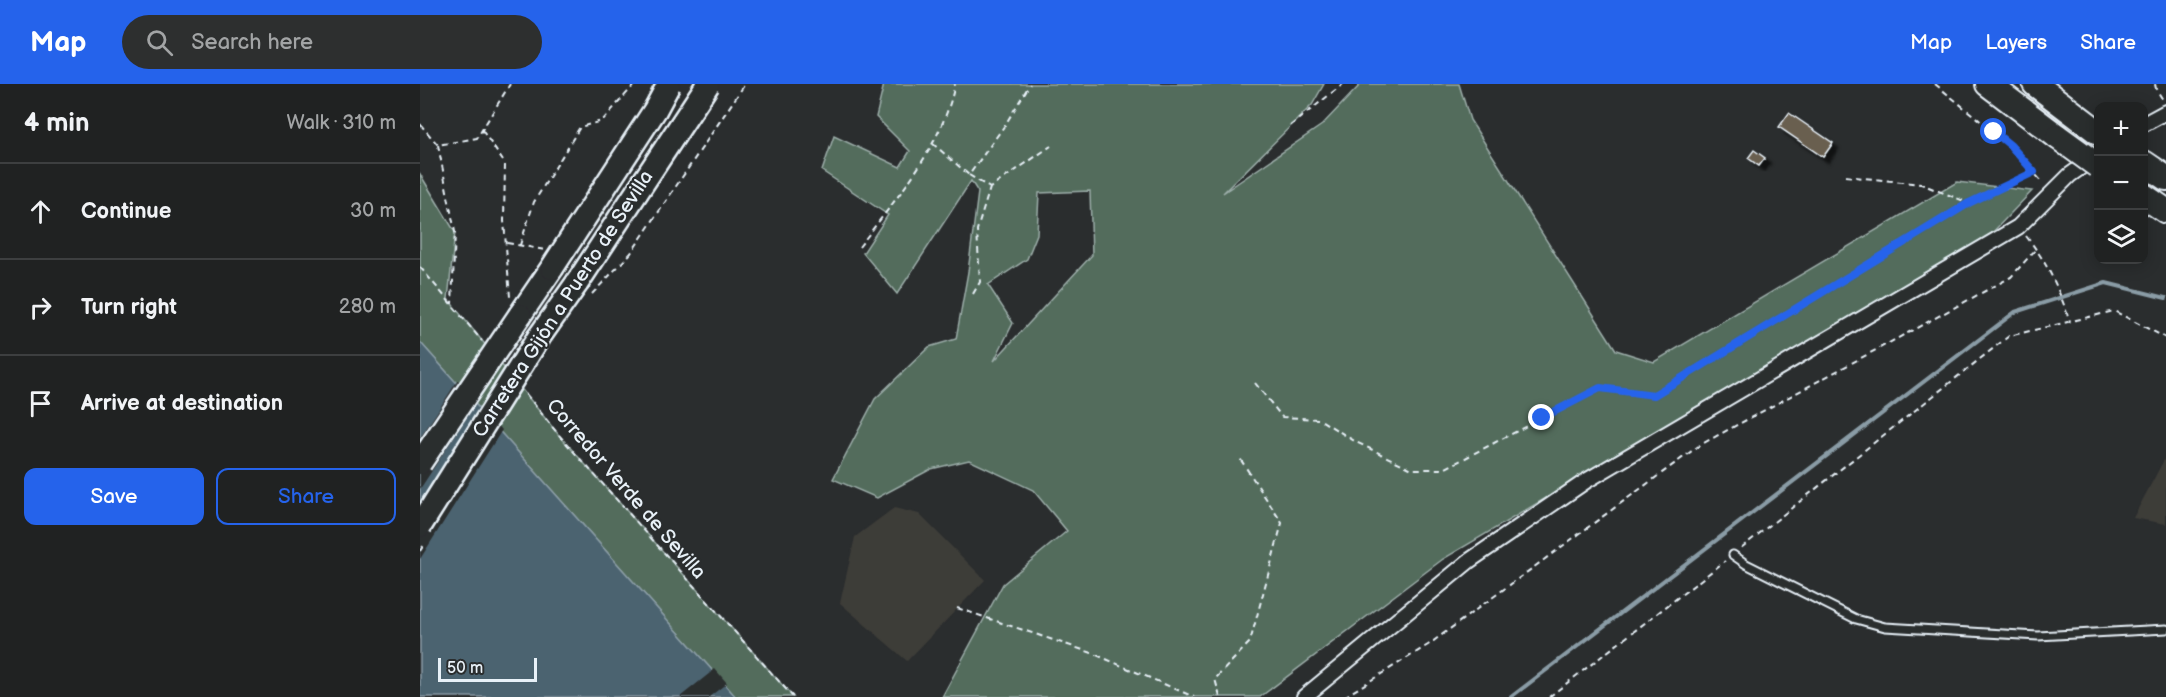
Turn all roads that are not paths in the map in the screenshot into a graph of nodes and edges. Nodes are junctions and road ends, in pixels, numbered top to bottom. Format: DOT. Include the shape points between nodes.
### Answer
graph roads {
  1 [pos="669,84"];
  2 [pos="708,84"];
  3 [pos="1989,84"];
  4 [pos="2035,84"];
  5 [pos="2166,112"];
  6 [pos="2148,122"];
  7 [pos="2090,126"];
  8 [pos="2097,156"];
  9 [pos="2094,163"];
  10 [pos="2148,166"];
  11 [pos="2166,178"];
  12 [pos="2148,199"];
  13 [pos="2166,211"];
  14 [pos="420,463"];
  15 [pos="420,526"];
  16 [pos="1733,555"];
  17 [pos="2166,629"];
  18 [pos="1304,697"];
  1 -- 14 [label="highway, Carretera Gijón a Puerto de Sevilla, bridge" via="552,267 515,310"];
  2 -- 15 [label="highway, Carretera Gijón a Puerto de Sevilla, bridge" via="582,292 539,337"];
  3 -- 9 [label="highway, bridge"];
  4 -- 7 [label="highway"];
  5 -- 6 [label="street"];
  8 -- 18 [label="street" via="2070,175 2021,230 1586,481 1469,561"];
  10 -- 11 [label="highway"];
  12 -- 13 [label="highway"];
  16 -- 17 [label="lane" via="1856,619 1885,627 2038,636"];
}
